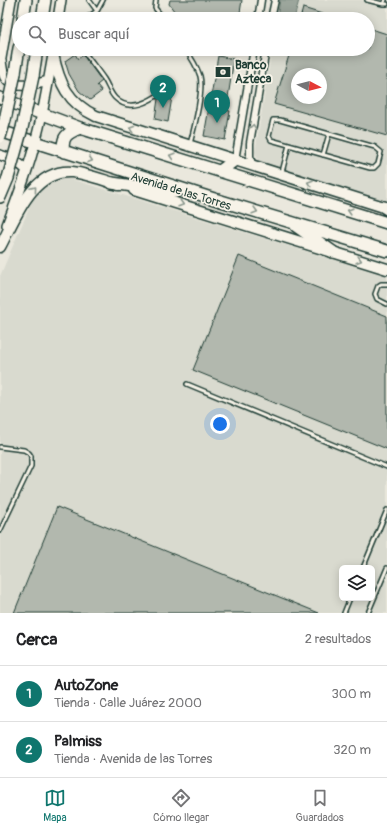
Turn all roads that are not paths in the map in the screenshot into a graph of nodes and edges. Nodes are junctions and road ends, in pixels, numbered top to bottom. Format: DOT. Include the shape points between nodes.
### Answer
graph roads {
  1 [pos="26,0"];
  2 [pos="44,0"];
  3 [pos="61,0"];
  4 [pos="89,0"];
  5 [pos="103,0"];
  6 [pos="156,0"];
  7 [pos="261,0"];
  8 [pos="274,0"];
  9 [pos="367,0"];
  10 [pos="11,3"];
  11 [pos="385,3"];
  12 [pos="97,11"];
  13 [pos="25,12"];
  14 [pos="43,12"];
  15 [pos="59,12"];
  16 [pos="158,12"];
  17 [pos="259,12"];
  18 [pos="272,12"];
  19 [pos="0,29"];
  20 [pos="18,56"];
  21 [pos="36,56"];
  22 [pos="52,56"];
  23 [pos="54,56"];
  24 [pos="87,56"];
  25 [pos="189,56"];
  26 [pos="253,56"];
  27 [pos="264,56"];
  28 [pos="0,62"];
  29 [pos="48,81"];
  30 [pos="166,90"];
  31 [pos="0,98"];
  32 [pos="42,115"];
  33 [pos="80,128"];
  34 [pos="0,131"];
  35 [pos="329,134"];
  36 [pos="0,137"];
  37 [pos="35,142"];
  38 [pos="290,145"];
  39 [pos="189,146"];
  40 [pos="64,152"];
  41 [pos="0,155"];
  42 [pos="323,155"];
  43 [pos="235,160"];
  44 [pos="252,165"];
  45 [pos="27,170"];
  46 [pos="220,171"];
  47 [pos="282,174"];
  48 [pos="112,183"];
  49 [pos="0,197"];
  50 [pos="211,198"];
  51 [pos="386,208"];
  52 [pos="287,220"];
  53 [pos="387,223"];
  54 [pos="0,246"];
  55 [pos="387,250"];
  56 [pos="333,252"];
  57 [pos="387,269"];
  58 [pos="387,284"];
  59 [pos="387,304"];
  60 [pos="188,384"];
  61 [pos="0,447"];
  62 [pos="387,466"];
  63 [pos="387,510"];
  64 [pos="0,531"];
  65 [pos="364,565"];
  66 [pos="387,568"];
  67 [pos="349,601"];
  68 [pos="344,613"];
  69 [pos="368,613"];
  1 -- 13 [label="highway"];
  2 -- 14 [label="highway"];
  3 -- 15 [label="main road"];
  4 -- 12 [label="lane"];
  5 -- 12 [label="lane"];
  6 -- 16 [label="lane" via="154,8"];
  7 -- 17 [label="street"];
  8 -- 18 [label="street"];
  9 -- 11 [label="lane"];
  10 -- 19 [label="main road"];
  10 -- 28 [label="main road"];
  20 -- 36 [label="highway, bridge"];
  21 -- 49 [label="highway, bridge" via="22,128"];
  22 -- 29 [label="main road"];
  39 -- 23 [label="main road, one-way" via="84,110 68,95 62,85"];
  24 -- 30 [label="lane" via="113,96 122,103 141,104"];
  25 -- 39 [label="lane" via="200,78 200,95"];
  26 -- 43 [label="street"];
  44 -- 27 [label="street, one-way" via="250,143"];
  28 -- 29 [label="main road" via="6,79 11,84"];
  29 -- 32 [label="main road"];
  31 -- 32 [label="highway"];
  32 -- 33 [label="highway"];
  32 -- 37 [label="main road"];
  33 -- 40 [label="highway" via="70,131 65,136"];
  46 -- 33 [label="highway, one-way"];
  34 -- 37 [label="highway, Avenida de las Torres"];
  35 -- 38 [label="lane" via="273,120 270,139"];
  35 -- 42 [label="lane"];
  35 -- 42 [label="lane" via="379,149 379,160 376,167 370,168"];
  37 -- 40 [label="highway, Avenida de las Torres"];
  37 -- 45 [label="main road"];
  38 -- 42 [label="lane"];
  38 -- 47 [label="lane"];
  39 -- 43 [label="main road"];
  40 -- 50 [label="highway, Avenida de las Torres, one-way"];
  41 -- 45 [label="main road" via="19,163"];
  43 -- 44 [label="main road"];
  43 -- 46 [label="highway"];
  44 -- 47 [label="main road"];
  45 -- 54 [label="main road"];
  53 -- 46 [label="highway, one-way"];
  51 -- 47 [label="main road, one-way"];
  48 -- 50 [label="highway"];
  54 -- 48 [label="main road, Avenida de las Torres, one-way" via="31,192 53,174 70,172"];
  48 -- 56 [label="main road, Avenida de las Torres, one-way"];
  50 -- 52 [label="highway, Avenida de las Torres, one-way"];
  52 -- 55 [label="highway, Avenida de las Torres"];
  52 -- 56 [label="highway"];
  56 -- 57 [label="main road, Avenida de las Torres, one-way"];
  58 -- 59 [label="lane" via="378,286 375,294 377,299"];
  60 -- 62 [label="lane"];
  61 -- 64 [label="lane" via="29,452 32,461"];
  63 -- 65 [label="lane"];
  66 -- 69 [label="lane"];
  67 -- 68 [label="lane"];
}
